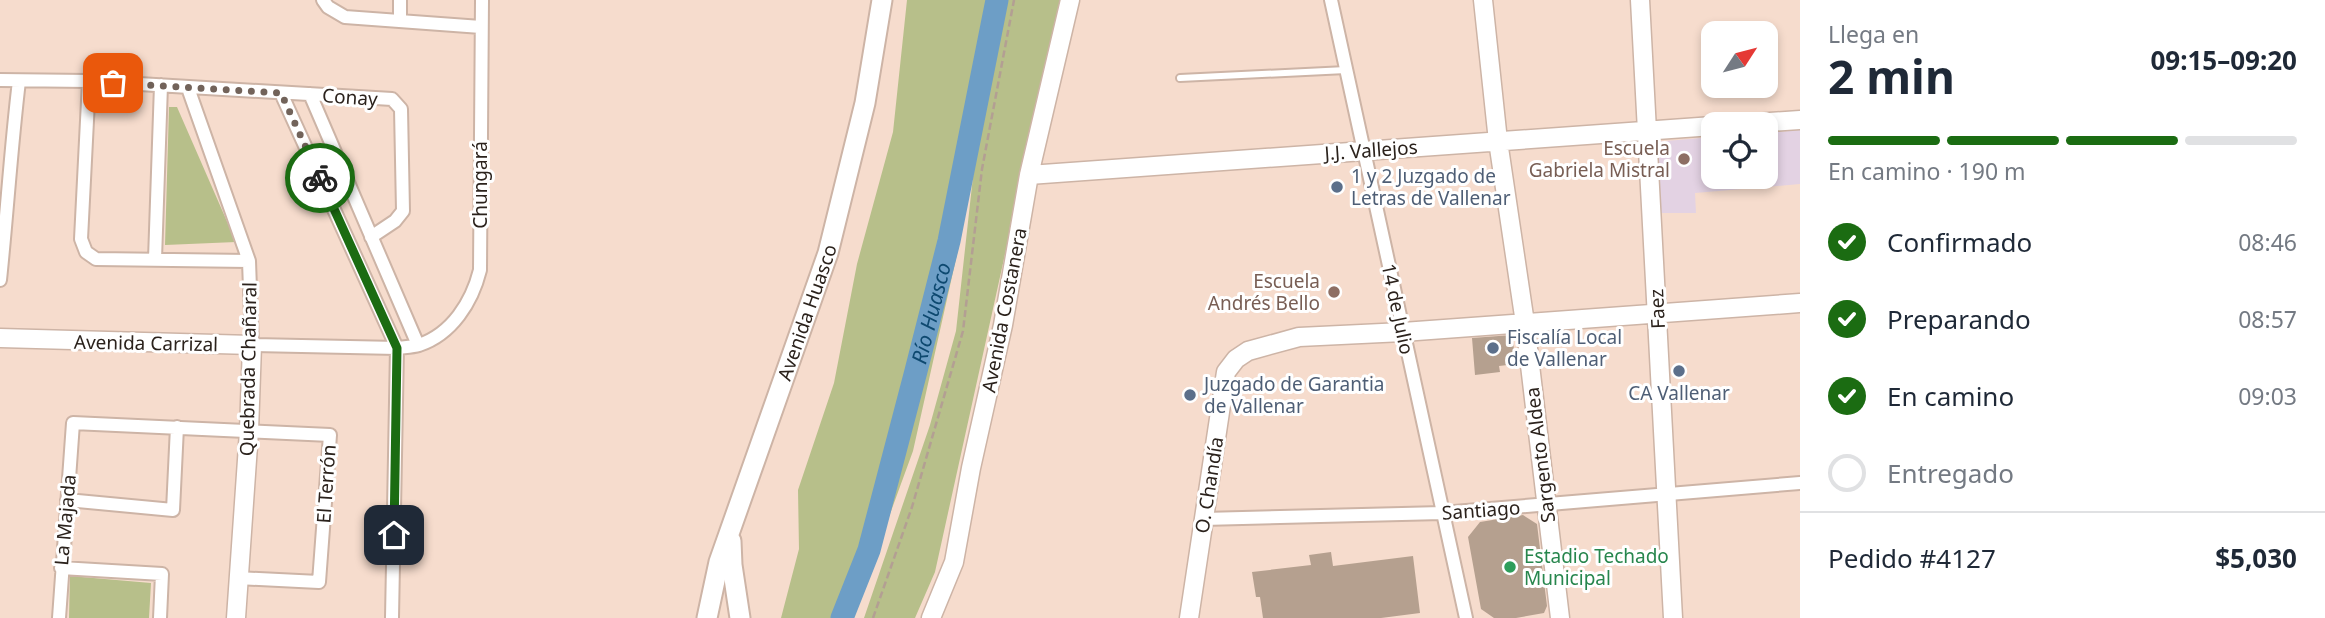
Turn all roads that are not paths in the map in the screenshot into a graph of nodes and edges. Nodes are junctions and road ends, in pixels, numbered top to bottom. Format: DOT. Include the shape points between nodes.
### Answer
graph roads {
  1 [pos="400,0"];
  2 [pos="482,0"];
  3 [pos="882,0"];
  4 [pos="1070,0"];
  5 [pos="1331,0"];
  6 [pos="1483,0"];
  7 [pos="1640,0"];
  8 [pos="326,4"];
  9 [pos="400,21"];
  10 [pos="481,27"];
  11 [pos="1346,70"];
  12 [pos="1180,78"];
  13 [pos="0,80"];
  14 [pos="19,81"];
  15 [pos="89,81"];
  16 [pos="161,85"];
  17 [pos="188,88"];
  18 [pos="281,93"];
  19 [pos="310,94"];
  20 [pos="1800,120"];
  21 [pos="1778,121"];
  22 [pos="1701,127"];
  23 [pos="1647,131"];
  24 [pos="1498,141"];
  25 [pos="1364,150"];
  26 [pos="5,151"];
  27 [pos="1029,175"];
  28 [pos="3,214"];
  29 [pos="371,237"];
  30 [pos="155,259"];
  31 [pos="249,261"];
  32 [pos="0,280"];
  33 [pos="1800,303"];
  34 [pos="1657,314"];
  35 [pos="1525,323"];
  36 [pos="1403,332"];
  37 [pos="0,338"];
  38 [pos="252,345"];
  39 [pos="418,345"];
  40 [pos="397,348"];
  41 [pos="74,423"];
  42 [pos="177,427"];
  43 [pos="249,431"];
  44 [pos="1800,483"];
  45 [pos="1667,494"];
  46 [pos="66,500"];
  47 [pos="1545,505"];
  48 [pos="1442,513"];
  49 [pos="1203,519"];
  50 [pos="732,529"];
  51 [pos="61,568"];
  52 [pos="237,578"];
  53 [pos="59,618"];
  54 [pos="160,618"];
  55 [pos="236,618"];
  56 [pos="393,618"];
  57 [pos="708,618"];
  58 [pos="728,618"];
  59 [pos="740,618"];
  60 [pos="931,618"];
  61 [pos="1189,618"];
  62 [pos="1466,618"];
  63 [pos="1560,618"];
  64 [pos="1673,618"];
  1 -- 9 [label="street"];
  2 -- 10 [label="street, Chungará"];
  3 -- 50 [label="main road, Avenida Huasco" via="862,115 828,253"];
  4 -- 27 [label="street, Avenida Costanera"];
  5 -- 11 [label="street, 14 de Julio"];
  6 -- 24 [label="street, Sargento Aldea"];
  7 -- 23 [label="street, Faez"];
  8 -- 9 [label="street" via="345,17"];
  9 -- 10 [label="street"];
  10 -- 39 [label="street, Chungará" via="480,270 457,318"];
  11 -- 12 [label="lane"];
  11 -- 25 [label="street, 14 de Julio"];
  13 -- 14 [label="street, Conay"];
  14 -- 15 [label="street, Conay"];
  14 -- 26 [label="street"];
  15 -- 16 [label="street, Conay"];
  15 -- 30 [label="street" via="81,239 86,252 96,259"];
  16 -- 17 [label="street, Conay"];
  16 -- 30 [label="street"];
  17 -- 18 [label="street, Conay"];
  17 -- 31 [label="street, Quebrada Chañaral"];
  18 -- 19 [label="street, Conay"];
  18 -- 40 [label="street"];
  19 -- 29 [label="street"];
  19 -- 29 [label="street, Conay" via="392,99 401,109 403,211"];
  20 -- 21 [label="street"];
  22 -- 23 [label="street, J.J. Vallejos"];
  23 -- 24 [label="street, J.J. Vallejos"];
  23 -- 34 [label="street, Faez"];
  24 -- 25 [label="street, J.J. Vallejos"];
  24 -- 35 [label="street, Sargento Aldea"];
  25 -- 27 [label="street, J.J. Vallejos"];
  25 -- 36 [label="street, 14 de Julio"];
  26 -- 28 [label="street"];
  27 -- 60 [label="street, Avenida Costanera" via="954,562"];
  28 -- 32 [label="street"];
  29 -- 39 [label="street"];
  30 -- 31 [label="street"];
  31 -- 38 [label="street, Quebrada Chañaral"];
  33 -- 34 [label="street, O. Chandía"];
  34 -- 35 [label="street, O. Chandía"];
  34 -- 45 [label="street, Faez"];
  35 -- 36 [label="street, O. Chandía"];
  35 -- 47 [label="street, Sargento Aldea"];
  36 -- 48 [label="street, 14 de Julio"];
  36 -- 49 [label="street, O. Chandía" via="1299,337 1248,351 1236,359 1226,372"];
  37 -- 38 [label="street, Avenida Carrizal"];
  38 -- 40 [label="street, Avenida Carrizal"];
  38 -- 43 [label="street, Quebrada Chañaral"];
  39 -- 40 [label="street, Avenida Carrizal"];
  40 -- 56 [label="street"];
  41 -- 42 [label="street, El Terrón"];
  41 -- 46 [label="street, La Majada"];
  42 -- 43 [label="street, El Terrón"];
  42 -- 46 [label="street" via="173,510"];
  43 -- 52 [label="street, Quebrada Chañaral"];
  43 -- 52 [label="street, El Terrón" via="330,435 319,582"];
  44 -- 45 [label="street, Santiago"];
  45 -- 47 [label="street, Santiago"];
  45 -- 64 [label="street, Faez"];
  46 -- 51 [label="street, La Majada"];
  47 -- 48 [label="street, Santiago"];
  47 -- 63 [label="street, Sargento Aldea"];
  48 -- 49 [label="street, Santiago"];
  48 -- 62 [label="street, 14 de Julio"];
  49 -- 61 [label="street, O. Chandía"];
  50 -- 57 [label="main road, Avenida Huasco" via="716,573"];
  50 -- 59 [label="main road"];
  51 -- 53 [label="street, La Majada"];
  51 -- 54 [label="street" via="162,573"];
  52 -- 55 [label="street, Quebrada Chañaral"];
  57 -- 58 [label="main road"];
}
